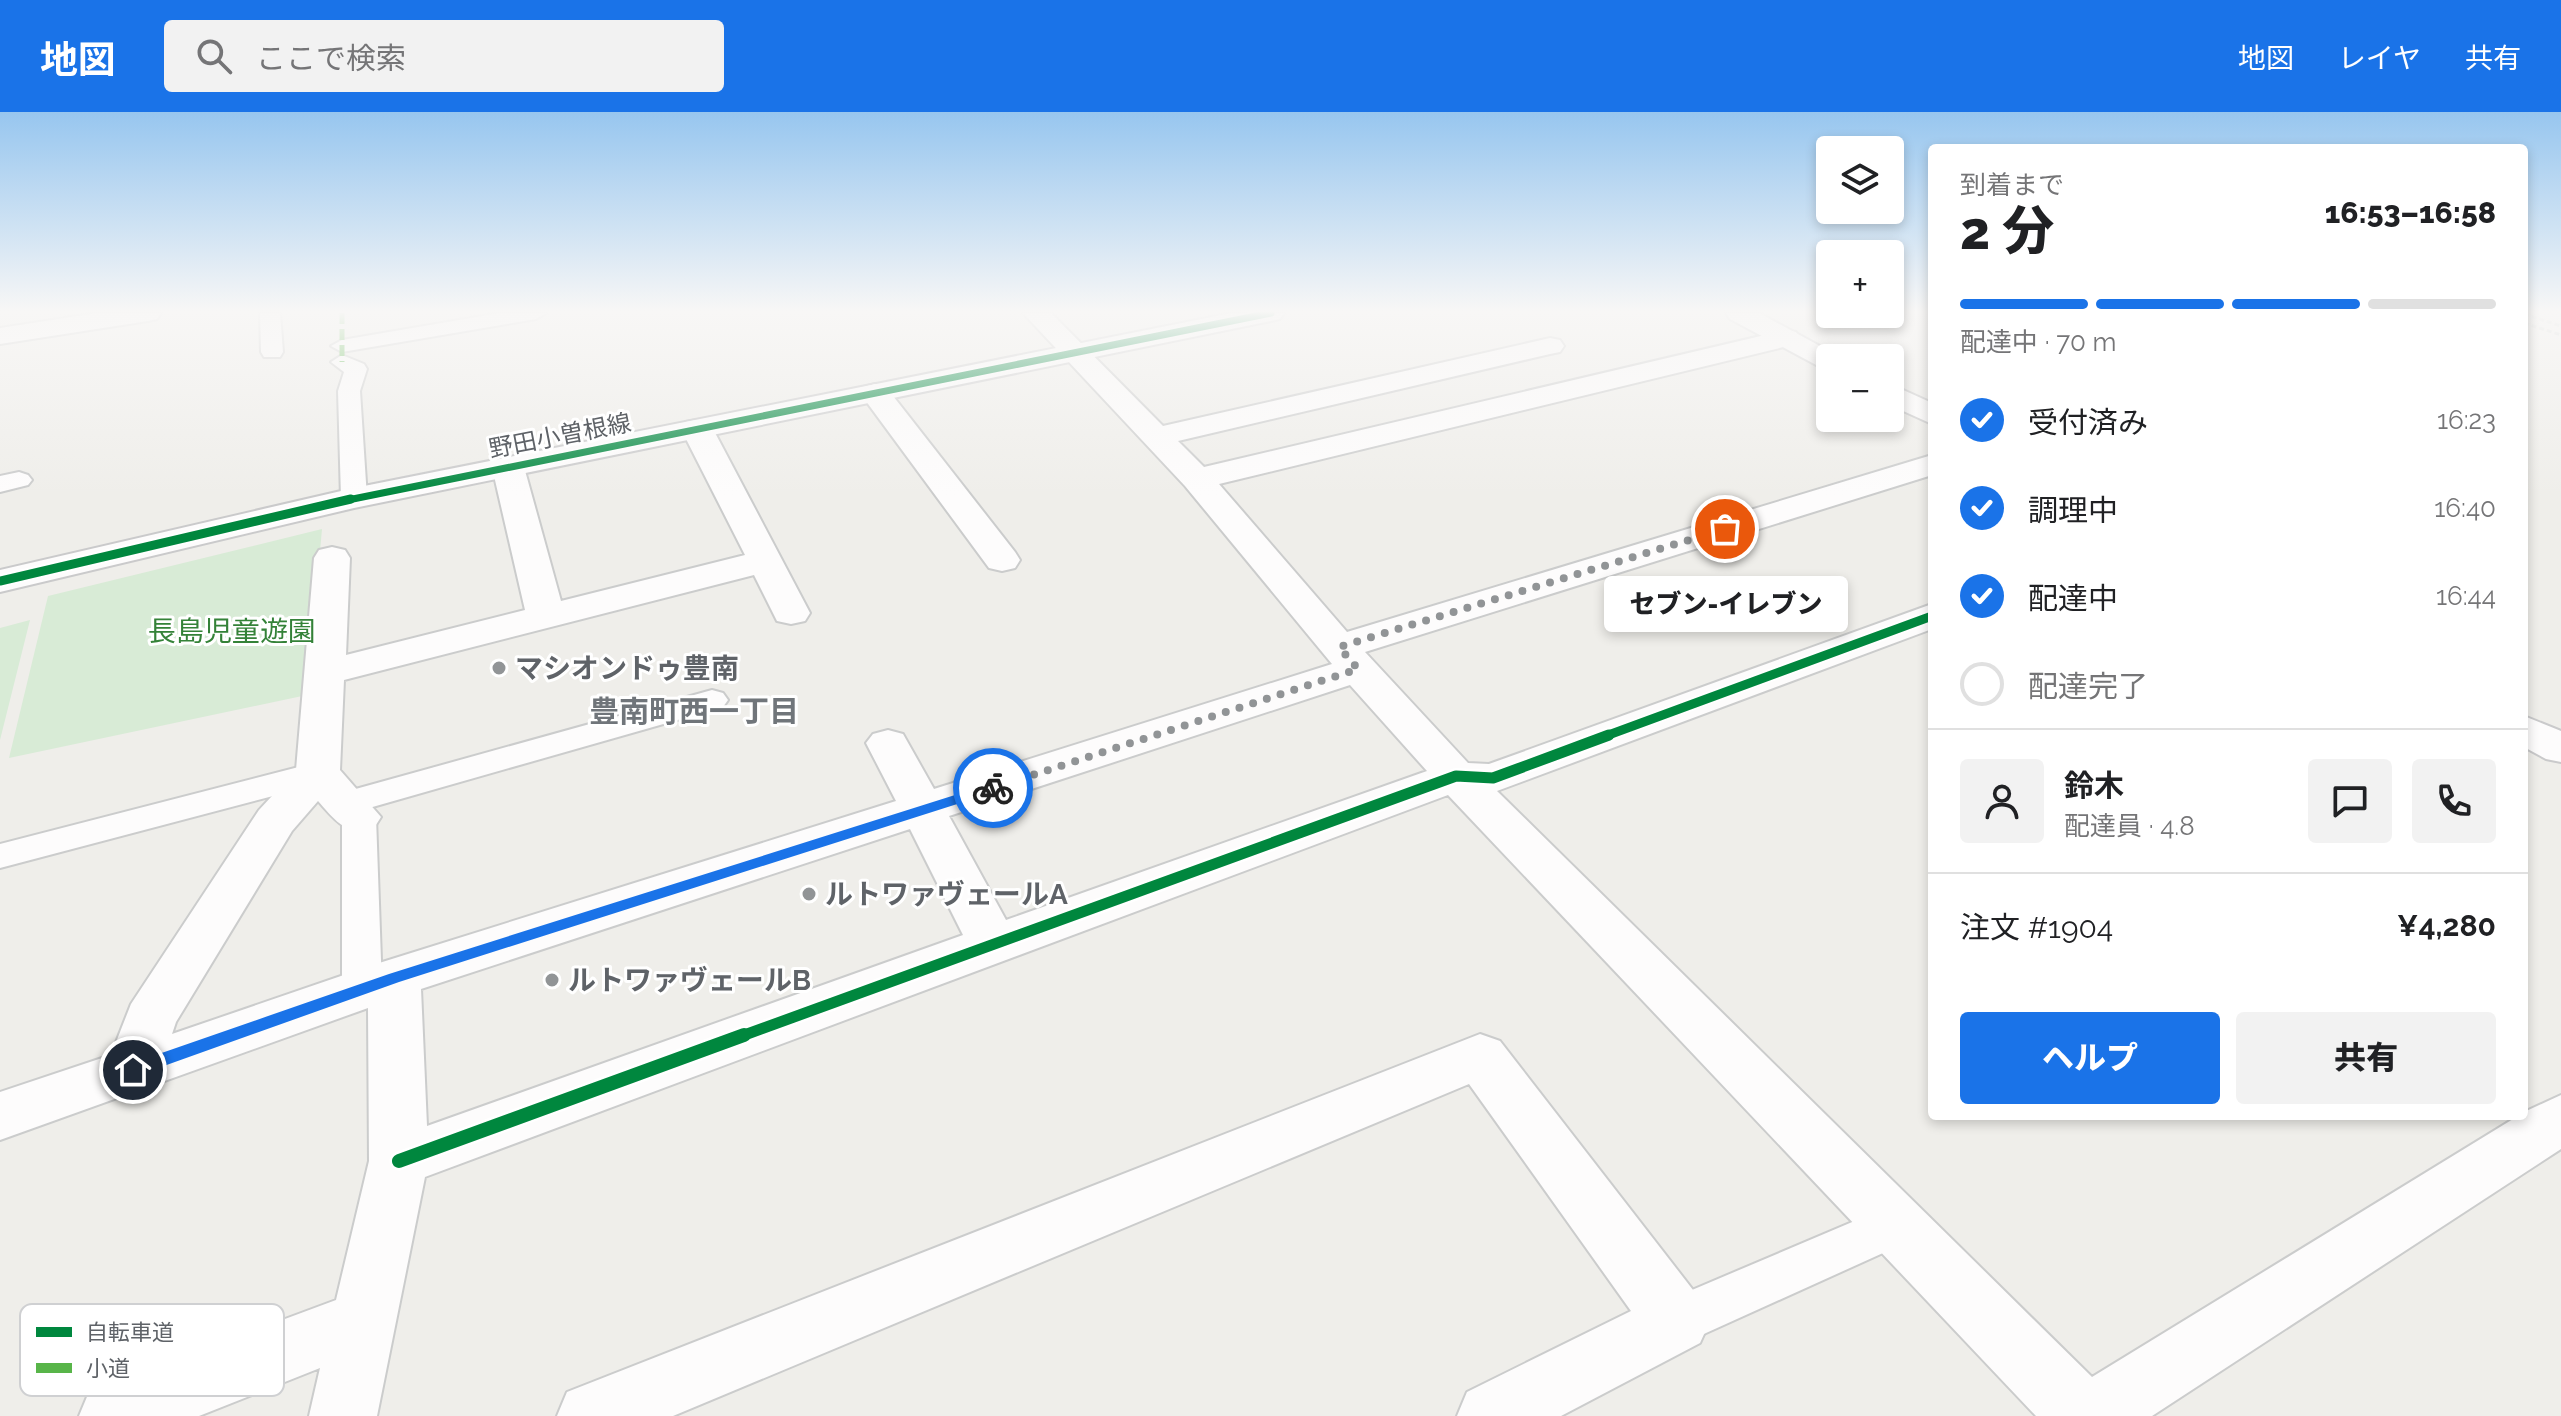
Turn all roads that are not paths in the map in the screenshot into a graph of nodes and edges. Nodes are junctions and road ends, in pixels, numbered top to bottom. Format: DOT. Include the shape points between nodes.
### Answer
graph roads {
  1 [pos="354,374"];
  2 [pos="968,374"];
  3 [pos="1096,374"];
  4 [pos="1430,374"];
  5 [pos="1636,374"];
  6 [pos="875,393"];
  7 [pos="1904,400"];
  8 [pos="1928,413"];
  9 [pos="697,429"];
  10 [pos="1157,437"];
  11 [pos="1928,466"];
  12 [pos="508,467"];
  13 [pos="1197,479"];
  14 [pos="354,498"];
  15 [pos="332,558"];
  16 [pos="1002,560"];
  17 [pos="766,561"];
  18 [pos="0,581"];
  19 [pos="791,613"];
  20 [pos="546,616"];
  21 [pos="1928,617"];
  22 [pos="1348,658"];
  23 [pos="327,672"];
  24 [pos="712,700"];
  25 [pos="2528,731"];
  26 [pos="888,743"];
  27 [pos="2561,749"];
  28 [pos="1456,776"];
  29 [pos="341,798"];
  30 [pos="923,810"];
  31 [pos="0,856"];
  32 [pos="994,946"];
  33 [pos="378,984"];
  34 [pos="133,1070"];
  35 [pos="0,1116"];
  36 [pos="2561,1119"];
  37 [pos="399,1161"];
  38 [pos="1897,1224"];
  39 [pos="364,1320"];
  40 [pos="1677,1321"];
  41 [pos="284,1351"];
  42 [pos="165,1396"];
  43 [pos="113,1416"];
  44 [pos="343,1416"];
  45 [pos="591,1416"];
  46 [pos="1491,1416"];
  47 [pos="2083,1416"];
  48 [pos="2091,1416"];
  1 -- 14 [label="lane" via="349,391"];
  2 -- 6 [label="street, 野田小曽根線"];
  3 -- 10 [label="street"];
  4 -- 10 [label="street"];
  5 -- 13 [label="street"];
  6 -- 9 [label="street, 野田小曽根線"];
  6 -- 16 [label="street"];
  7 -- 8 [label="street"];
  9 -- 12 [label="street, 野田小曽根線"];
  9 -- 17 [label="street"];
  10 -- 13 [label="street"];
  11 -- 22 [label="street"];
  12 -- 14 [label="street, 野田小曽根線"];
  12 -- 20 [label="street"];
  13 -- 22 [label="street"];
  14 -- 18 [label="street, 野田小曽根線"];
  15 -- 23 [label="street"];
  17 -- 19 [label="street"];
  17 -- 20 [label="street"];
  20 -- 23 [label="street"];
  21 -- 28 [label="street" via="1493,778"];
  22 -- 28 [label="street"];
  22 -- 30 [label="street"];
  23 -- 29 [label="street"];
  24 -- 29 [label="lane"];
  25 -- 27 [label="street"];
  26 -- 30 [label="street"];
  28 -- 32 [label="street"];
  28 -- 38 [label="street"];
  29 -- 31 [label="lane"];
  29 -- 33 [label="lane"];
  29 -- 34 [label="street" via="275,821 150,1019"];
  30 -- 32 [label="street"];
  30 -- 33 [label="street"];
  32 -- 37 [label="street"];
  33 -- 34 [label="street"];
  33 -- 37 [label="street"];
  34 -- 35 [label="street"];
  36 -- 48 [label="street"];
  37 -- 39 [label="street"];
  38 -- 40 [label="lane"];
  38 -- 47 [label="street"];
  39 -- 41 [label="street"];
  39 -- 44 [label="street"];
  40 -- 45 [label="street" via="1480,1056"];
  40 -- 46 [label="street"];
  42 -- 43 [label="street"];
}
